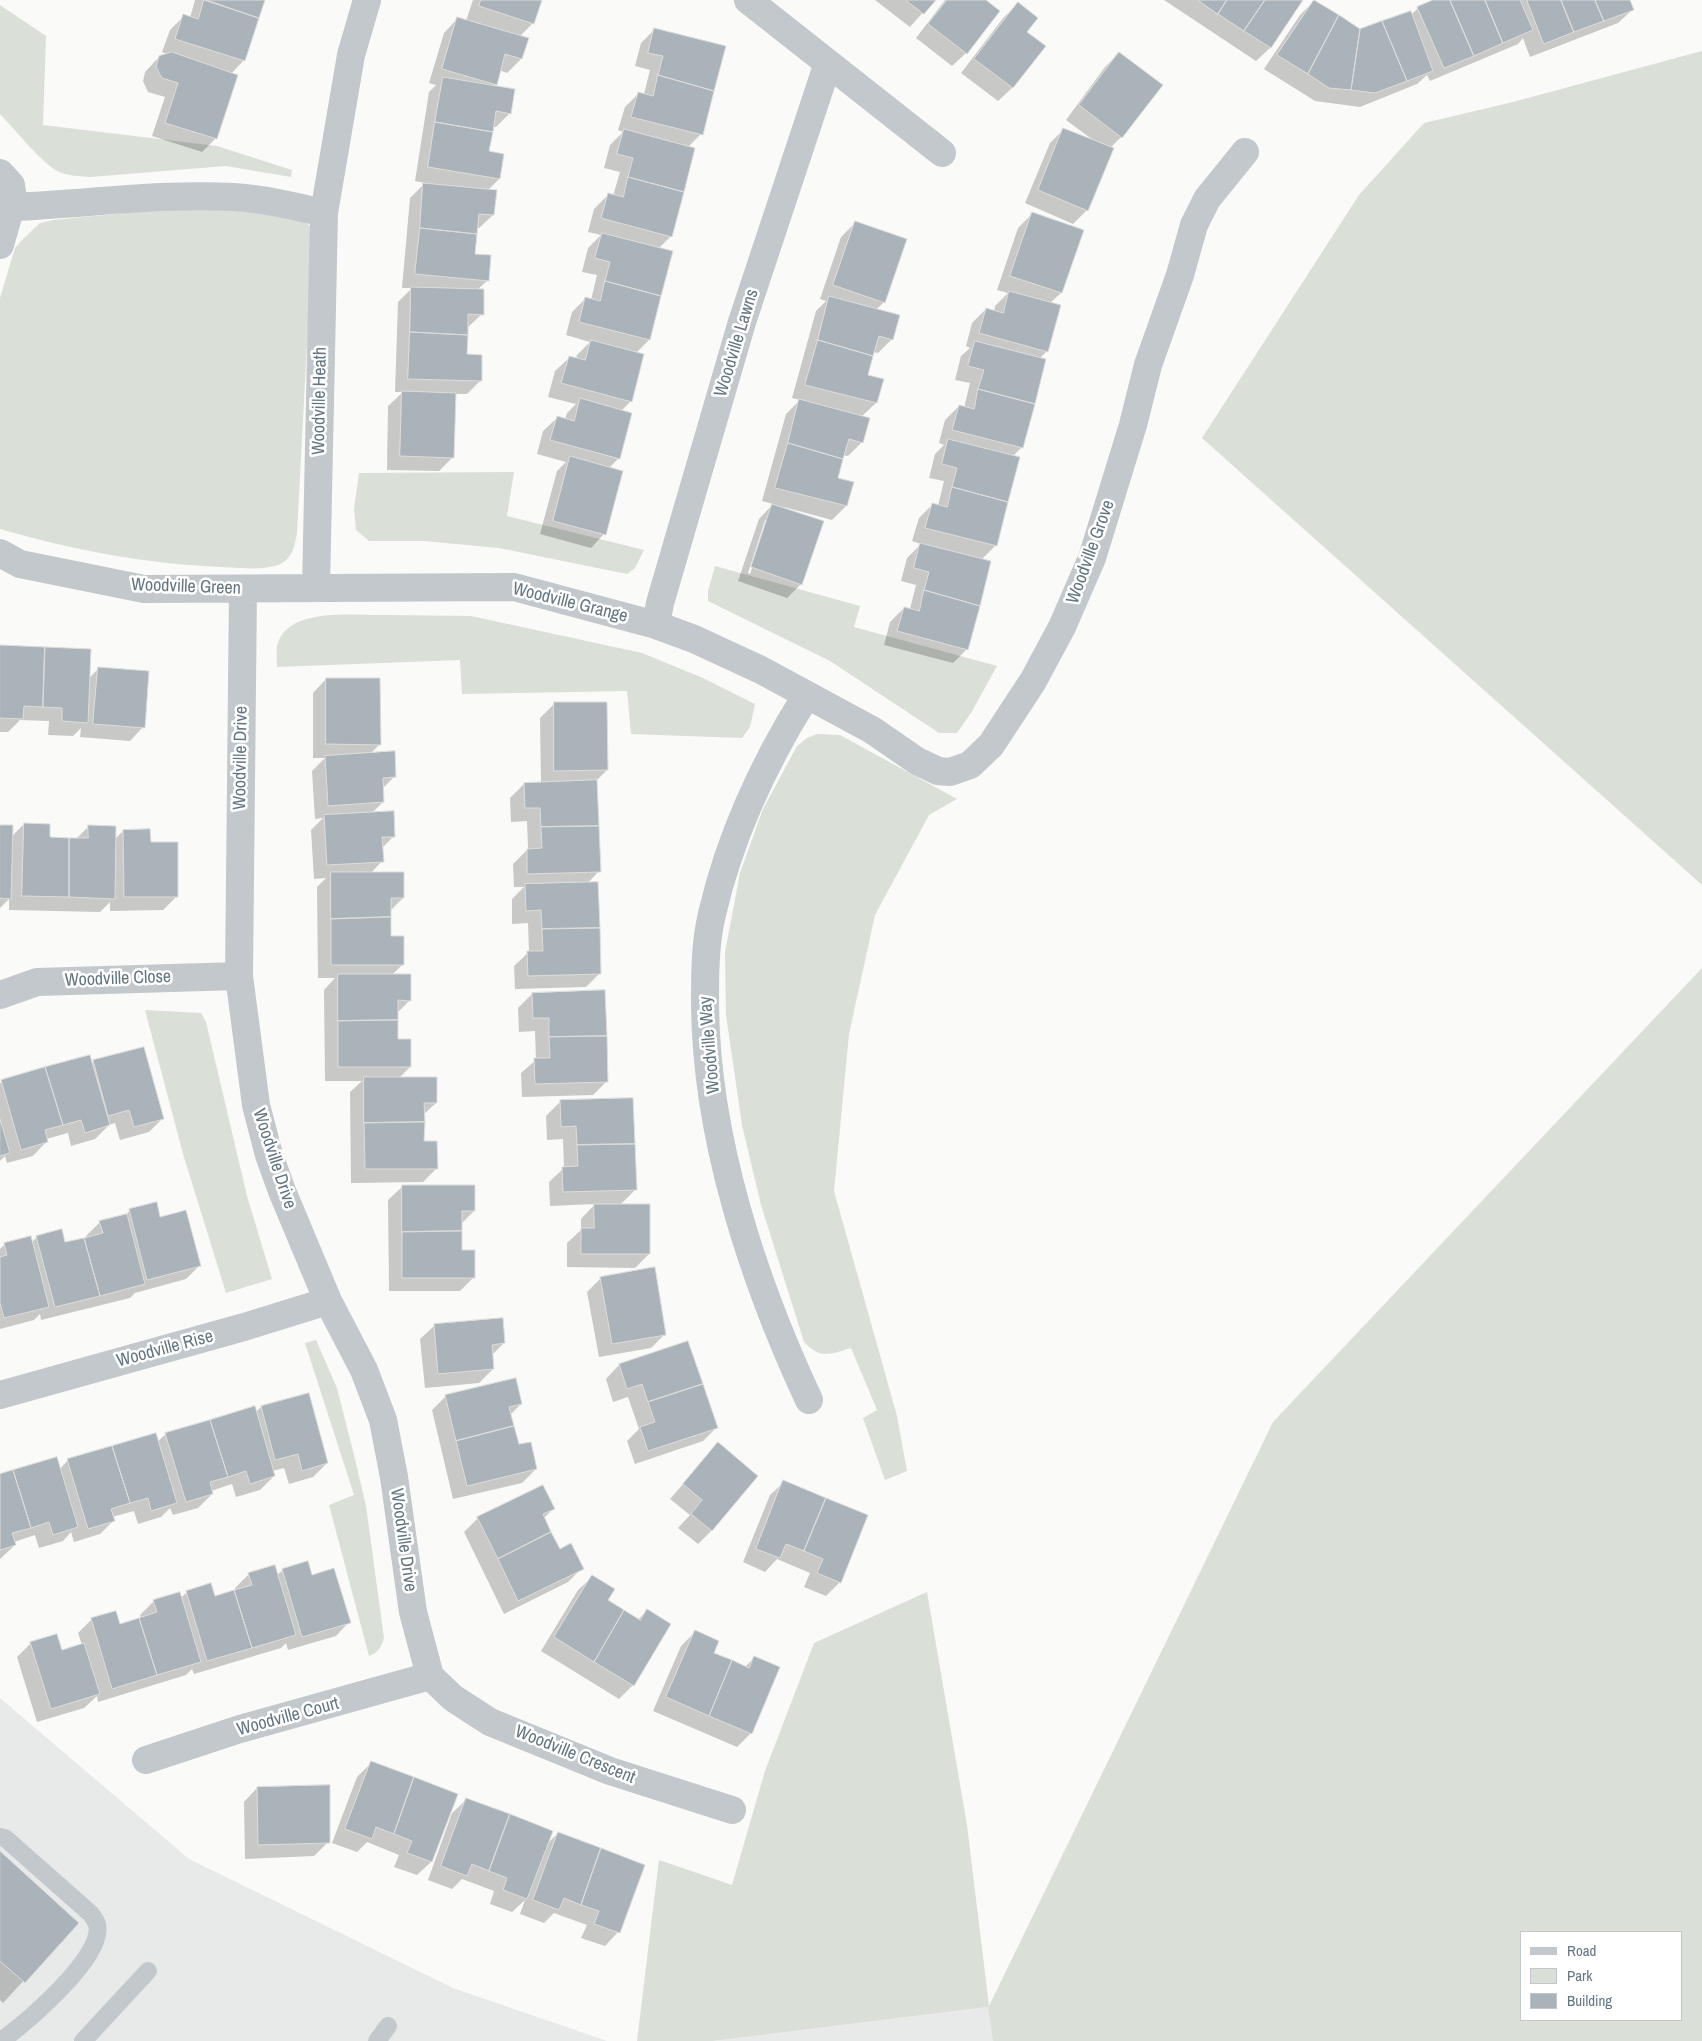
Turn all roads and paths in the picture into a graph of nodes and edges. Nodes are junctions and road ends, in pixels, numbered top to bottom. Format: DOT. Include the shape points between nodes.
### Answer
graph roads {
  1 [pos="367,0"];
  2 [pos="748,0"];
  3 [pos="828,63"];
  4 [pos="1244,152"];
  5 [pos="942,153"];
  6 [pos="0,173"];
  7 [pos="12,207"];
  8 [pos="324,213"];
  9 [pos="0,245"];
  10 [pos="0,553"];
  11 [pos="316,588"];
  12 [pos="243,589"];
  13 [pos="656,625"];
  14 [pos="806,696"];
  15 [pos="238,976"];
  16 [pos="0,994"];
  17 [pos="328,1301"];
  18 [pos="0,1395"];
  19 [pos="810,1400"];
  20 [pos="430,1676"];
  21 [pos="146,1760"];
  22 [pos="732,1810"];
  23 [pos="0,1837"];
  24 [pos="148,1971"];
  25 [pos="388,2026"];
  26 [pos="1,2041"];
  27 [pos="84,2041"];
  28 [pos="377,2041"];
  1 -- 8 [label="street, Woodville Heath" via="351,55"];
  2 -- 3 [label="street"];
  3 -- 5 [label="street"];
  3 -- 13 [label="street, Woodville Lawns" via="742,322"];
  4 -- 14 [label="street, Woodville Grove" via="1207,199 1194,225 1148,365 1092,558 1062,628 1033,681 991,745 970,765 950,772 938,771 917,761 872,730"];
  6 -- 7 [label="street" via="11,185"];
  7 -- 8 [label="street" via="178,197 234,197"];
  7 -- 9 [label="street"];
  8 -- 11 [label="street, Woodville Heath"];
  10 -- 12 [label="street, Woodville Green" via="20,564 144,589"];
  11 -- 12 [label="street, Woodville Green"];
  11 -- 13 [label="street, Woodville Grange" via="514,587"];
  12 -- 15 [label="street, Woodville Drive"];
  13 -- 14 [label="street, Woodville Grange" via="724,652"];
  14 -- 19 [label="street, Woodville Way" via="767,765 736,832 712,915 705,974 706,1040 719,1131 730,1176 762,1289 783,1344"];
  15 -- 16 [label="street, Woodville Close" via="38,982"];
  15 -- 17 [label="street, Woodville Drive" via="256,1105 269,1155"];
  17 -- 18 [label="street, Woodville Rise"];
  17 -- 20 [label="street, Woodville Drive" via="364,1370 383,1420 413,1612"];
  20 -- 21 [label="street, Woodville Court" via="240,1729"];
  20 -- 22 [label="street, Woodville Crescent" via="453,1698 490,1722 610,1771"];
  23 -- 26 [label="lane" via="91,1914 97,1925 95,1942 72,1976 30,2018"];
  24 -- 27 [label="lane"];
  25 -- 28 [label="lane"];
}
